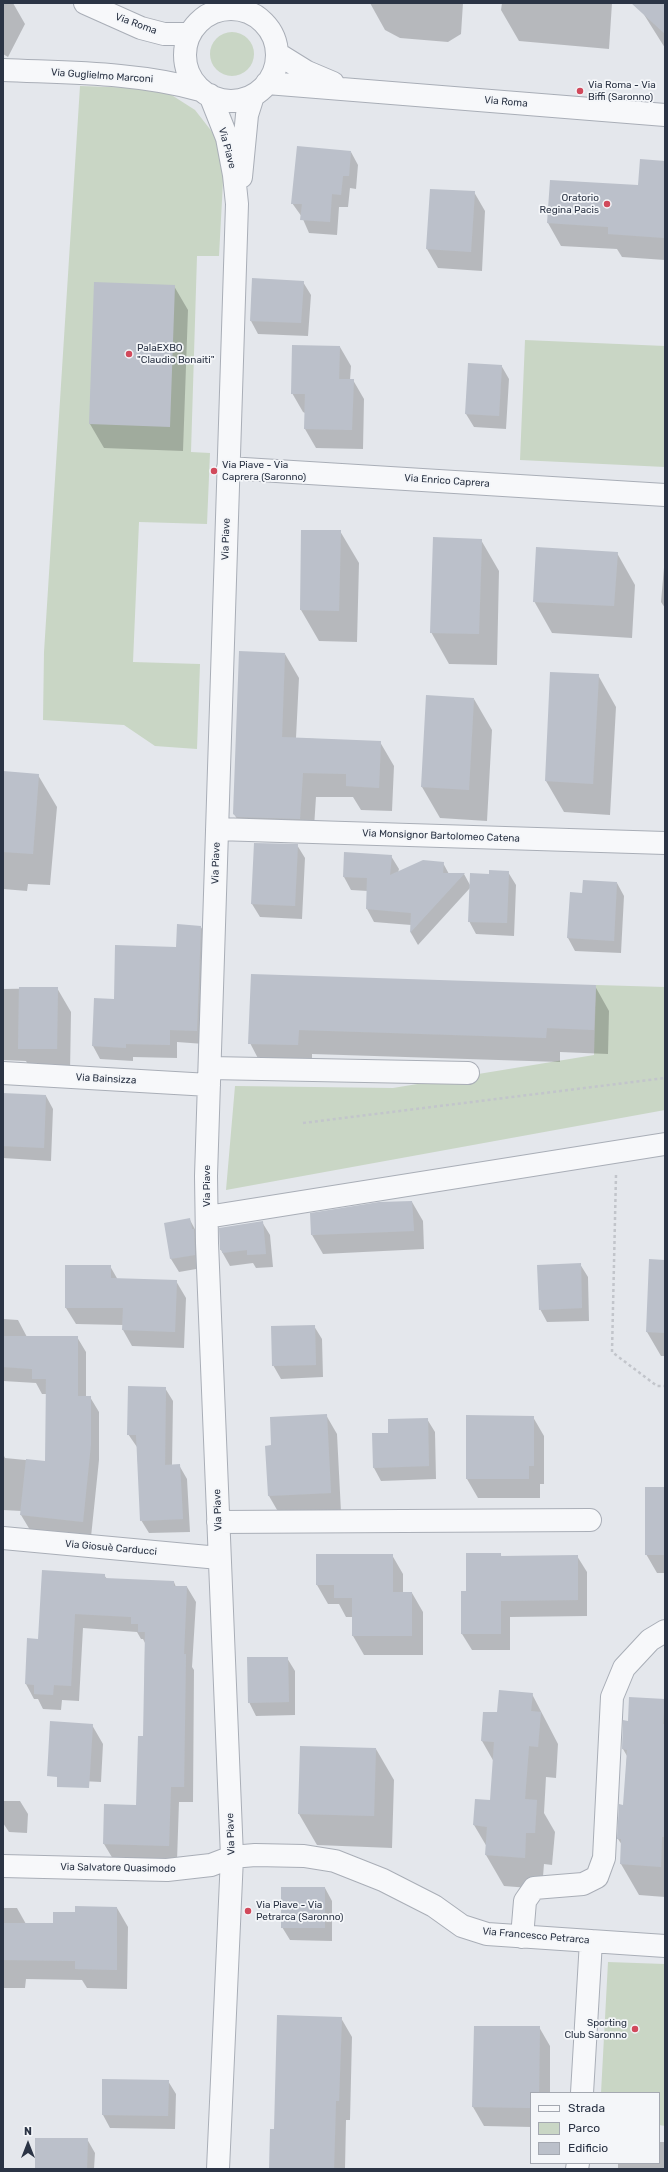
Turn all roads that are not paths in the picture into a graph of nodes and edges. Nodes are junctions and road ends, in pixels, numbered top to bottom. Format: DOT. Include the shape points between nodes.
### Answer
graph roads {
  1 [pos="85,3"];
  2 [pos="223,6"];
  3 [pos="247,7"];
  4 [pos="189,34"];
  5 [pos="278,54"];
  6 [pos="3,70"];
  7 [pos="260,89"];
  8 [pos="346,89"];
  9 [pos="205,93"];
  10 [pos="665,115"];
  11 [pos="237,204"];
  12 [pos="228,468"];
  13 [pos="665,495"];
  14 [pos="217,828"];
  15 [pos="665,843"];
  16 [pos="3,1073"];
  17 [pos="468,1073"];
  18 [pos="210,1077"];
  19 [pos="665,1144"];
  20 [pos="207,1217"];
  21 [pos="590,1520"];
  22 [pos="218,1522"];
  23 [pos="3,1538"];
  24 [pos="219,1558"];
  25 [pos="665,1631"];
  26 [pos="232,1857"];
  27 [pos="3,1866"];
  28 [pos="522,1937"];
  29 [pos="591,1941"];
  30 [pos="665,1946"];
  31 [pos="582,2092"];
  32 [pos="218,2169"];
  1 -- 4 [label="street, Via Roma" via="142,28 164,34"];
  2 -- 3 [label="street"];
  2 -- 4 [label="street" via="199,21"];
  3 -- 5 [label="street" via="264,22 276,40"];
  4 -- 9 [label="street" via="185,49 187,72"];
  5 -- 7 [label="street" via="276,69"];
  5 -- 8 [label="street, Via Roma" via="307,72"];
  6 -- 9 [label="street, Via Guglielmo Marconi" via="91,74 161,81"];
  7 -- 8 [label="street, Via Roma"];
  7 -- 9 [label="street" via="247,99 230,102 218,100"];
  7 -- 11 [label="street, Via Piave" via="247,115"];
  8 -- 10 [label="street, Via Roma"];
  9 -- 11 [label="street, Via Piave" via="227,138"];
  11 -- 12 [label="street, Via Piave"];
  12 -- 13 [label="street, Via Enrico Caprera"];
  12 -- 14 [label="street, Via Piave"];
  14 -- 15 [label="street, Via Monsignor Bartolomeo Catena"];
  14 -- 18 [label="street, Via Piave"];
  16 -- 18 [label="street, Via Bainsizza"];
  17 -- 18 [label="street, Via Bainsizza"];
  18 -- 20 [label="street, Via Piave"];
  19 -- 20 [label="street"];
  20 -- 22 [label="street, Via Piave"];
  21 -- 22 [label="street"];
  22 -- 24 [label="street, Via Piave"];
  23 -- 24 [label="street, Via Giosuè Carducci"];
  24 -- 26 [label="street, Via Piave"];
  25 -- 28 [label="street" via="650,1640 624,1668 612,1697 604,1858 596,1878 584,1884 534,1888 525,1901"];
  26 -- 27 [label="street, Via Salvatore Quasimodo" via="204,1866 167,1870"];
  26 -- 28 [label="street, Via Francesco Petrarca" via="277,1855 334,1861 383,1880 434,1906 462,1926 487,1934"];
  26 -- 32 [label="street, Via Piave"];
  28 -- 29 [label="street, Via Francesco Petrarca"];
  29 -- 30 [label="street, Via Francesco Petrarca"];
  29 -- 31 [label="street"];
}
